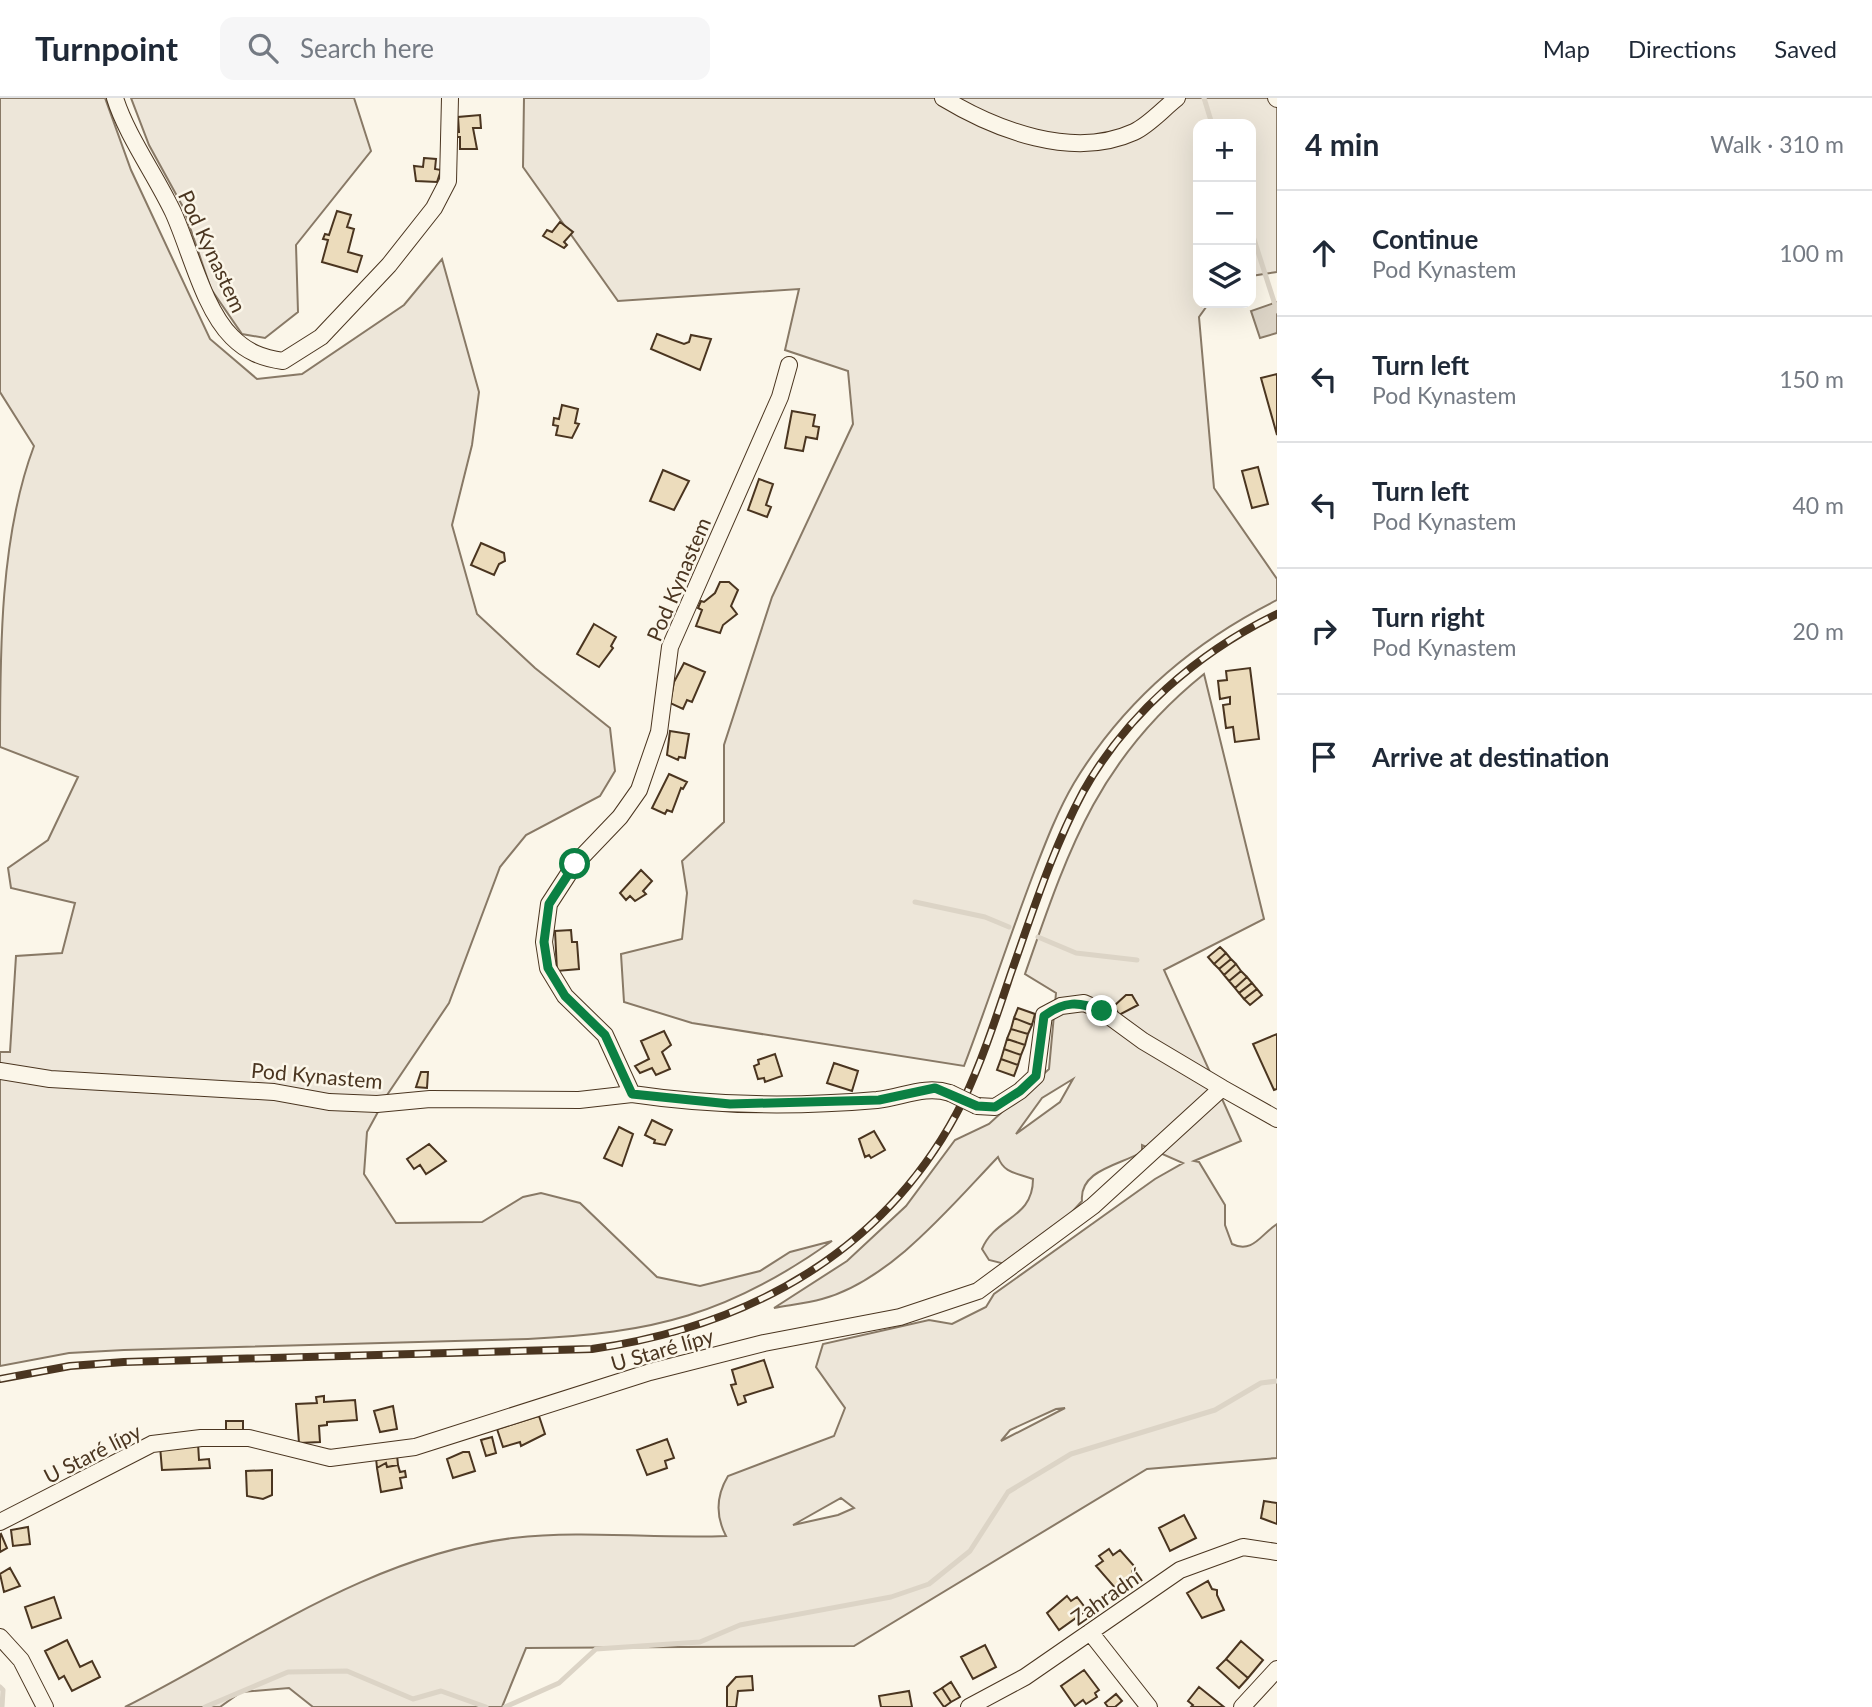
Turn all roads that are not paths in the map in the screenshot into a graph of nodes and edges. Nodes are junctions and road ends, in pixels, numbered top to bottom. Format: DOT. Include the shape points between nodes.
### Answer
graph roads {
  1 [pos="115,98"];
  2 [pos="450,98"];
  3 [pos="943,98"];
  4 [pos="1177,98"];
  5 [pos="789,365"];
  6 [pos="0,1071"];
  7 [pos="1222,1088"];
  8 [pos="632,1094"];
  9 [pos="1277,1119"];
  10 [pos="0,1522"];
  11 [pos="1277,1552"];
  12 [pos="1090,1632"];
  13 [pos="0,1637"];
  14 [pos="1277,1669"];
  15 [pos="45,1707"];
  16 [pos="969,1707"];
  17 [pos="1149,1707"];
  18 [pos="1242,1707"];
  1 -- 2 [label="street, Pod Kynastem" via="121,119 173,213 219,321 250,352 283,360 321,337 389,265 434,208 448,181"];
  3 -- 4 [label="street" via="973,116 1056,142 1103,143 1136,131"];
  5 -- 8 [label="street, Pod Kynastem" via="780,397 670,648 659,732 639,790 575,864 549,904 544,942 548,968 565,996 605,1035"];
  6 -- 8 [label="street, Pod Kynastem" via="50,1079 274,1092 329,1102 377,1104 430,1099 579,1100"];
  7 -- 8 [label="street, Pod Kynastem, bridge" via="1102,1011 1072,1003 1044,1016 1036,1076 995,1107 977,1106 935,1088 879,1100 730,1104"];
  7 -- 9 [label="street"];
  7 -- 10 [label="street, U Staré lípy" via="1093,1206 978,1290 900,1317 764,1343 650,1372 415,1447 330,1458 249,1438 189,1438 152,1444"];
  11 -- 12 [label="street, Zahradní" via="1242,1547 1180,1570"];
  12 -- 16 [label="street, Zahradní" via="1025,1677"];
  12 -- 17 [label="street"];
  13 -- 15 [label="street" via="21,1660"];
  14 -- 18 [label="street"];
}
